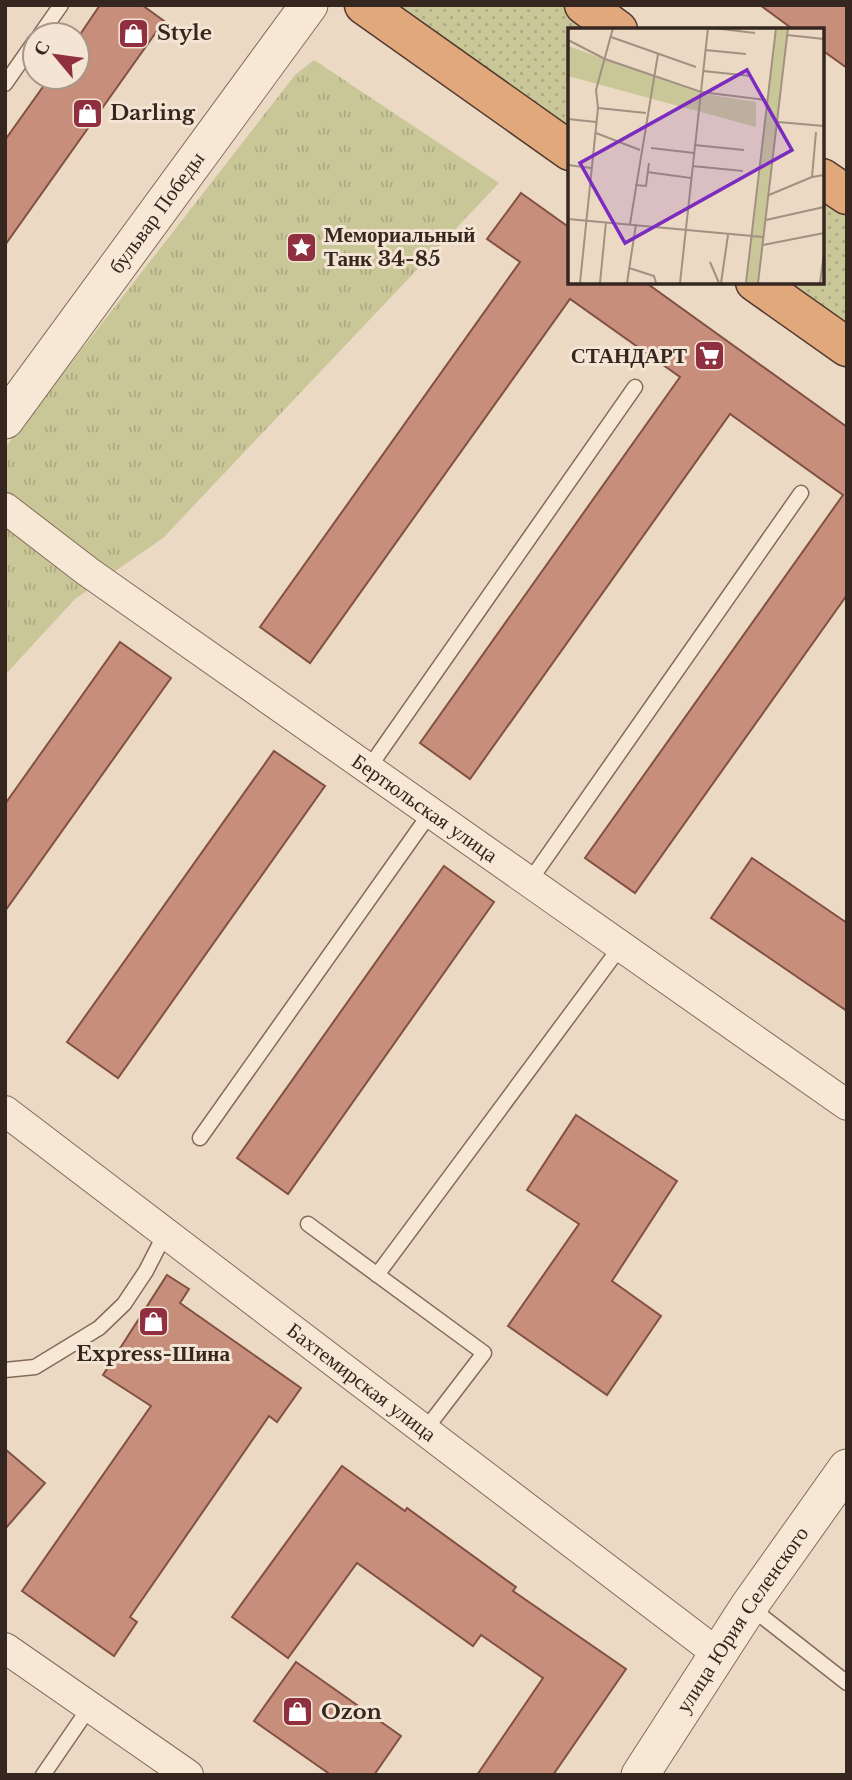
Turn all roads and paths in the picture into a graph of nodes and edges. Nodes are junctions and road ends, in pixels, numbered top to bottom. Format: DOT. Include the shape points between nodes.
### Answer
graph roads {
  1 [pos="61,5"];
  2 [pos="309,5"];
  3 [pos="364,5"];
  4 [pos="584,5"];
  5 [pos="50,21"];
  6 [pos="615,28"];
  7 [pos="21,61"];
  8 [pos="5,84"];
  9 [pos="568,150"];
  10 [pos="824,179"];
  11 [pos="847,195"];
  12 [pos="758,284"];
  13 [pos="847,347"];
  14 [pos="635,387"];
  15 [pos="5,420"];
  16 [pos="801,493"];
  17 [pos="5,508"];
  18 [pos="368,769"];
  19 [pos="430,813"];
  20 [pos="529,882"];
  21 [pos="621,946"];
  22 [pos="847,1105"];
  23 [pos="5,1111"];
  24 [pos="200,1138"];
  25 [pos="308,1224"];
  26 [pos="166,1232"];
  27 [pos="377,1275"];
  28 [pos="5,1370"];
  29 [pos="425,1430"];
  30 [pos="847,1468"];
  31 [pos="748,1606"];
  32 [pos="5,1648"];
  33 [pos="717,1653"];
  34 [pos="847,1683"];
  35 [pos="89,1708"];
  36 [pos="43,1775"];
  37 [pos="188,1775"];
  38 [pos="639,1775"];
  1 -- 5 [label="lane"];
  2 -- 15 [label="street, бульвар Победы"];
  3 -- 9 [label="highway"];
  4 -- 6 [label="highway"];
  7 -- 8 [label="lane"];
  10 -- 11 [label="highway"];
  12 -- 13 [label="highway"];
  14 -- 18 [label="lane"];
  16 -- 20 [label="lane"];
  17 -- 18 [label="street, Бертюльская улица"];
  18 -- 19 [label="street, Бертюльская улица"];
  19 -- 20 [label="street, Бертюльская улица"];
  19 -- 24 [label="lane"];
  20 -- 21 [label="street, Бертюльская улица"];
  21 -- 22 [label="street, Бертюльская улица"];
  21 -- 27 [label="lane"];
  23 -- 26 [label="street, Бахтемирская улица"];
  25 -- 27 [label="lane"];
  26 -- 28 [label="lane" via="124,1304 99,1328 35,1367"];
  26 -- 29 [label="street, Бахтемирская улица"];
  27 -- 29 [label="lane" via="484,1353"];
  29 -- 33 [label="street, Бахтемирская улица"];
  30 -- 31 [label="street, улица Юрия Селенского"];
  31 -- 33 [label="street, улица Юрия Селенского"];
  31 -- 34 [label="lane"];
  32 -- 35 [label="street"];
  33 -- 38 [label="street, улица Юрия Селенского"];
  35 -- 36 [label="lane"];
  35 -- 37 [label="street"];
}
